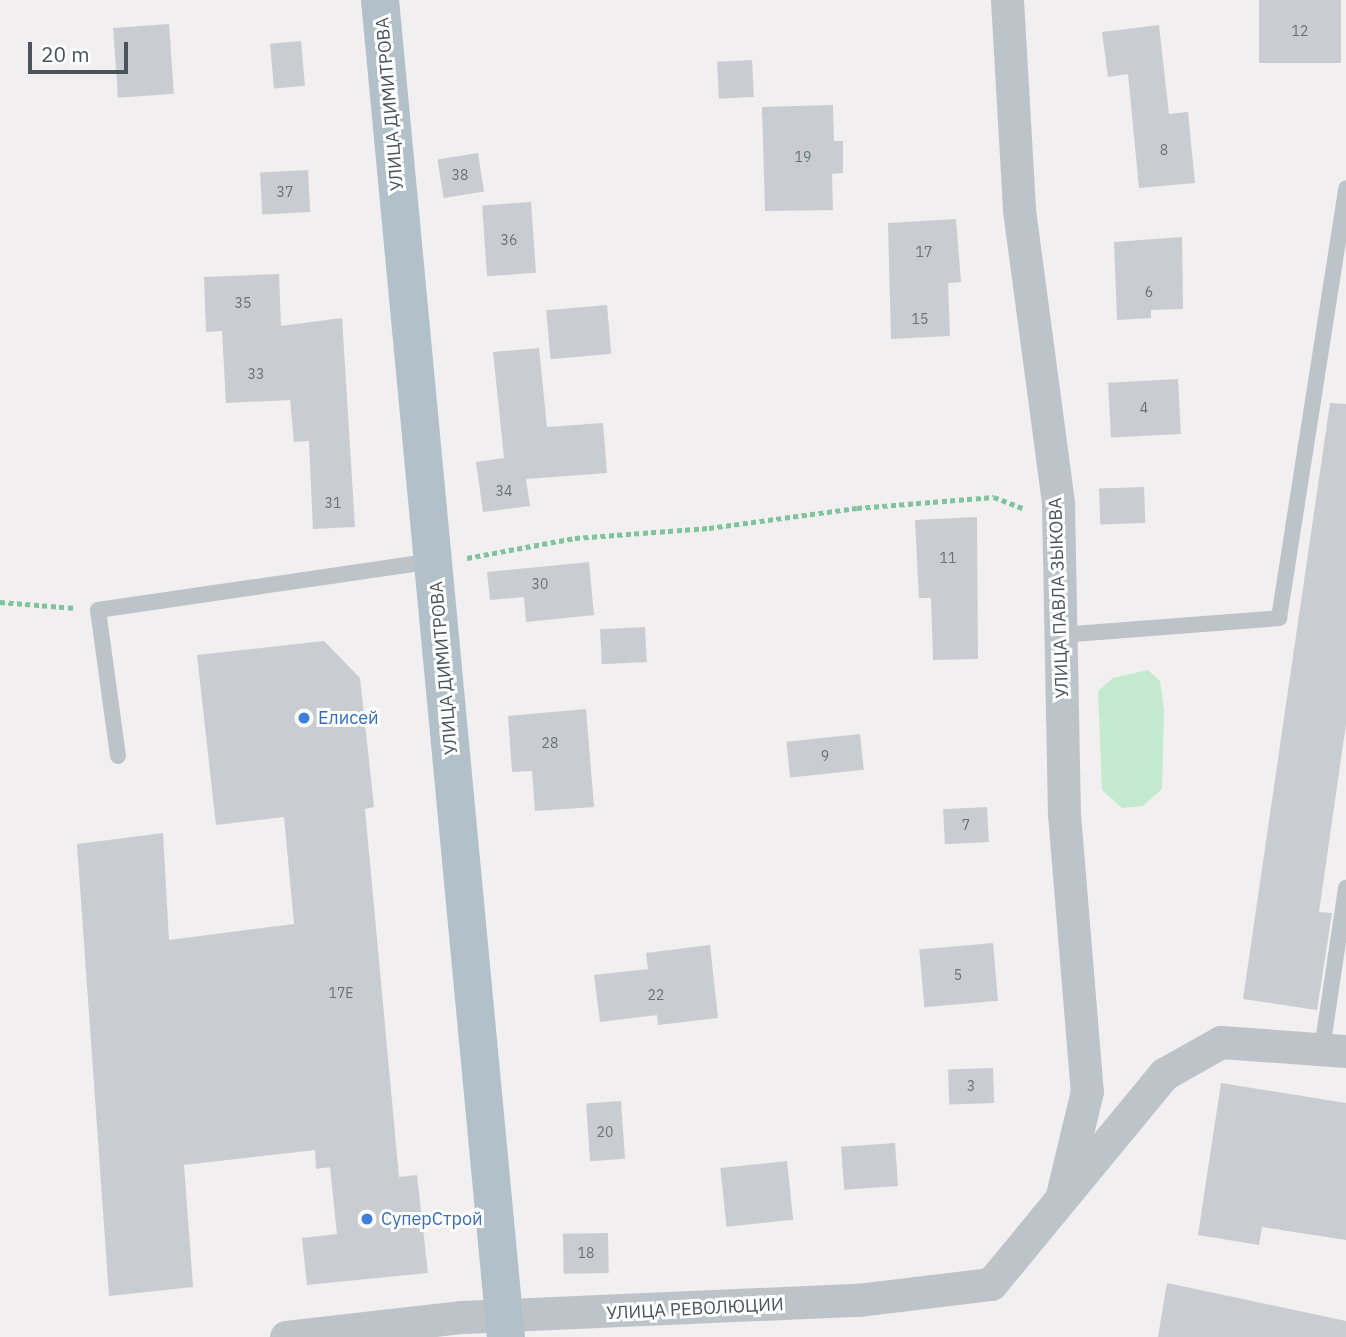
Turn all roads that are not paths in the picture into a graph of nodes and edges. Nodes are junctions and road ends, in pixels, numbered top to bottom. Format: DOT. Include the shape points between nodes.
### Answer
graph roads {
  1 [pos="380,0"];
  2 [pos="1007,0"];
  3 [pos="1346,188"];
  4 [pos="445,561"];
  5 [pos="1060,635"];
  6 [pos="118,756"];
  7 [pos="1346,888"];
  8 [pos="1334,1050"];
  9 [pos="1062,1195"];
  10 [pos="505,1328"];
  11 [pos="286,1337"];
  1 -- 4 [label="main road, УЛИЦА ДИМИТРОВА"];
  2 -- 5 [label="street, УЛИЦА ПАВЛА ЗЫКОВА" via="1018,210 1058,504"];
  3 -- 5 [label="lane" via="1279,618"];
  4 -- 6 [label="lane" via="98,610"];
  4 -- 10 [label="main road, УЛИЦА ДИМИТРОВА"];
  5 -- 9 [label="street, УЛИЦА ПАВЛА ЗЫКОВА" via="1064,814 1087,1090"];
  7 -- 8 [label="lane"];
  8 -- 9 [label="street, УЛИЦА РЕВОЛЮЦИИ" via="1221,1042 1164,1074"];
  9 -- 10 [label="street, УЛИЦА РЕВОЛЮЦИИ" via="991,1284 858,1300"];
  10 -- 11 [label="street, УЛИЦА РЕВОЛЮЦИИ" via="449,1318"];
}
